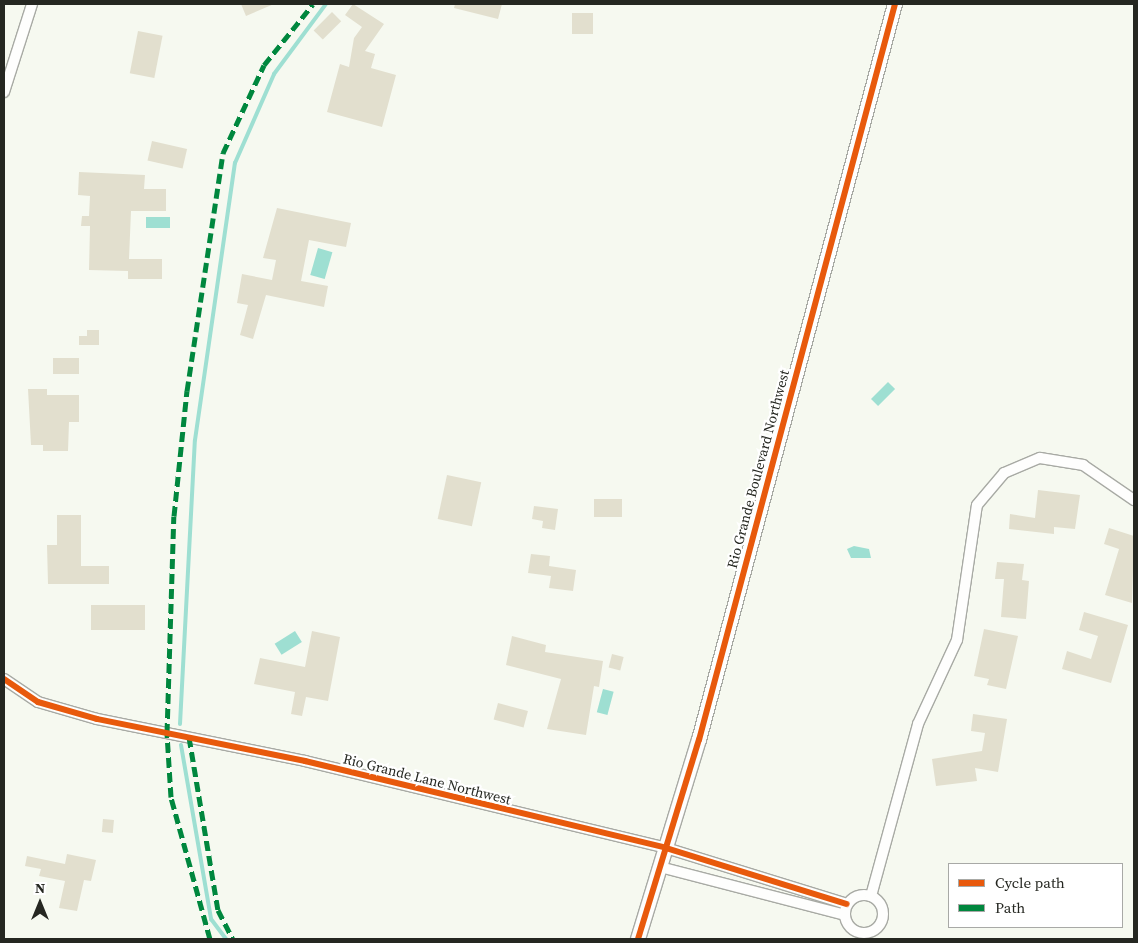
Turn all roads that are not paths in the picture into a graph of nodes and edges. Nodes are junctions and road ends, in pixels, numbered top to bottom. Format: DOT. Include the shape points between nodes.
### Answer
graph roads {
  1 [pos="32,4"];
  2 [pos="895,4"];
  3 [pos="4,92"];
  4 [pos="1134,500"];
  5 [pos="4,679"];
  6 [pos="666,848"];
  7 [pos="660,868"];
  8 [pos="871,896"];
  9 [pos="847,904"];
  10 [pos="845,915"];
  11 [pos="858,936"];
  12 [pos="638,939"];
  1 -- 3 [label="street"];
  2 -- 6 [label="street, Rio Grande Boulevard Northwest" via="699,740"];
  4 -- 8 [label="street" via="1083,465 1040,458 1004,473 978,505 956,640 918,724"];
  5 -- 6 [label="street, Rio Grande Lane Northwest" via="38,702 97,719 305,761"];
  6 -- 7 [label="street, Rio Grande Boulevard Northwest"];
  6 -- 9 [label="street, Rio Grande Lane Northwest"];
  7 -- 10 [label="street"];
  7 -- 12 [label="street, Rio Grande Boulevard Northwest"];
  8 -- 9 [label="street" via="858,895"];
  8 -- 11 [label="street" via="882,906 882,922"];
  9 -- 10 [label="street"];
  10 -- 11 [label="street"];
}
